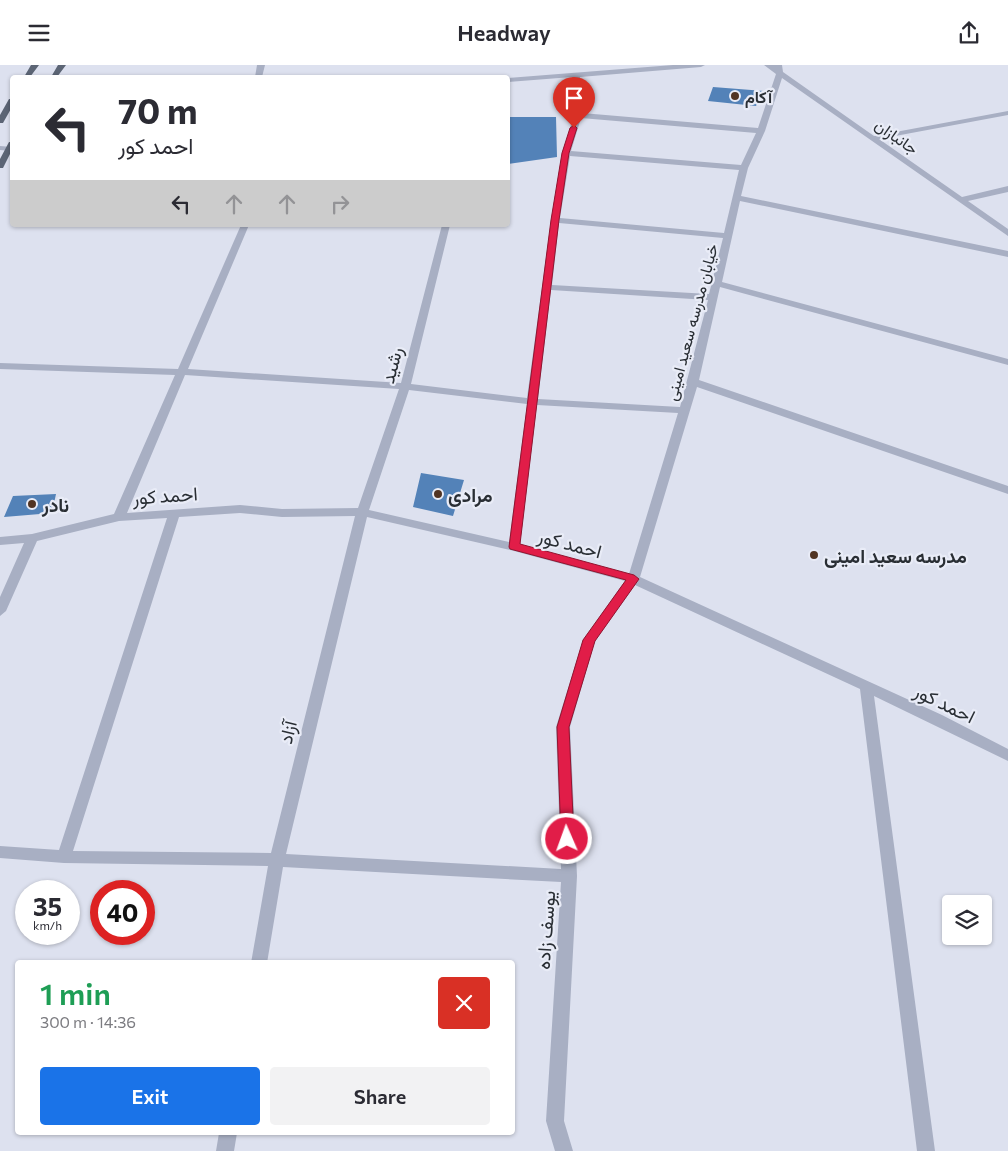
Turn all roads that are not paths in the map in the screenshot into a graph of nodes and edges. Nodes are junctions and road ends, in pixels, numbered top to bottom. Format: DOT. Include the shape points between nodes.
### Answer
graph roads {
  1 [pos="701,65"];
  2 [pos="768,65"];
  3 [pos="779,70"];
  4 [pos="576,76"];
  5 [pos="510,80"];
  6 [pos="10,104"];
  7 [pos="1008,113"];
  8 [pos="578,115"];
  9 [pos="0,121"];
  10 [pos="761,131"];
  11 [pos="874,138"];
  12 [pos="10,149"];
  13 [pos="566,153"];
  14 [pos="0,166"];
  15 [pos="744,168"];
  16 [pos="1008,189"];
  17 [pos="737,198"];
  18 [pos="960,199"];
  19 [pos="555,220"];
  20 [pos="244,227"];
  21 [pos="445,227"];
  22 [pos="1008,233"];
  23 [pos="729,236"];
  24 [pos="1008,254"];
  25 [pos="716,283"];
  26 [pos="546,287"];
  27 [pos="712,297"];
  28 [pos="1008,362"];
  29 [pos="0,366"];
  30 [pos="180,372"];
  31 [pos="693,382"];
  32 [pos="405,386"];
  33 [pos="532,402"];
  34 [pos="683,410"];
  35 [pos="1008,490"];
  36 [pos="362,512"];
  37 [pos="174,514"];
  38 [pos="119,517"];
  39 [pos="32,538"];
  40 [pos="0,541"];
  41 [pos="514,547"];
  42 [pos="634,579"];
  43 [pos="0,611"];
  44 [pos="866,686"];
  45 [pos="1008,755"];
  46 [pos="0,852"];
  47 [pos="64,857"];
  48 [pos="277,860"];
  49 [pos="569,876"];
  50 [pos="260,960"];
  51 [pos="228,1135"];
  52 [pos="225,1151"];
  53 [pos="564,1151"];
  54 [pos="926,1151"];
  1 -- 4 [label="street"];
  2 -- 3 [label="street, جانبازان"];
  3 -- 10 [label="street, خیابان مدرسه سعید امینی"];
  3 -- 11 [label="street, جانبازان"];
  4 -- 5 [label="street"];
  4 -- 8 [label="street"];
  6 -- 9 [label="main road"];
  7 -- 11 [label="street"];
  8 -- 10 [label="street"];
  8 -- 13 [label="street"];
  10 -- 15 [label="street, خیابان مدرسه سعید امینی"];
  11 -- 18 [label="street, جانبازان"];
  12 -- 14 [label="main road"];
  13 -- 15 [label="street"];
  13 -- 19 [label="street"];
  15 -- 17 [label="street, خیابان مدرسه سعید امینی"];
  16 -- 18 [label="street"];
  17 -- 23 [label="street, خیابان مدرسه سعید امینی"];
  17 -- 24 [label="street"];
  18 -- 22 [label="street, جانبازان"];
  19 -- 23 [label="street"];
  19 -- 26 [label="street"];
  20 -- 30 [label="street"];
  21 -- 32 [label="street, رشید"];
  23 -- 25 [label="street, خیابان مدرسه سعید امینی"];
  25 -- 27 [label="street, خیابان مدرسه سعید امینی"];
  25 -- 28 [label="street"];
  26 -- 27 [label="street"];
  26 -- 33 [label="street"];
  27 -- 31 [label="street, خیابان مدرسه سعید امینی"];
  29 -- 30 [label="street"];
  30 -- 32 [label="street"];
  30 -- 38 [label="street"];
  31 -- 34 [label="street, خیابان مدرسه سعید امینی"];
  31 -- 35 [label="street"];
  32 -- 33 [label="street"];
  32 -- 36 [label="street, رشید"];
  33 -- 34 [label="street"];
  33 -- 41 [label="street"];
  34 -- 42 [label="street, خیابان مدرسه سعید امینی"];
  36 -- 37 [label="street, احمد کور" via="282,513 240,509"];
  36 -- 41 [label="street, احمد کور"];
  36 -- 48 [label="street, آزاد"];
  37 -- 38 [label="street, احمد کور"];
  37 -- 47 [label="street"];
  38 -- 39 [label="street, احمد کور"];
  39 -- 40 [label="street, احمد کور"];
  39 -- 43 [label="street"];
  41 -- 42 [label="street, احمد کور"];
  42 -- 44 [label="street, احمد کور"];
  42 -- 49 [label="street, یوسف زاده" via="589,640 563,727"];
  44 -- 45 [label="street, احمد کور"];
  44 -- 54 [label="street"];
  46 -- 47 [label="street"];
  47 -- 48 [label="street"];
  48 -- 49 [label="street"];
  48 -- 50 [label="street, آزاد"];
  49 -- 53 [label="street, یوسف زاده" via="555,1121"];
  51 -- 52 [label="street"];
}
